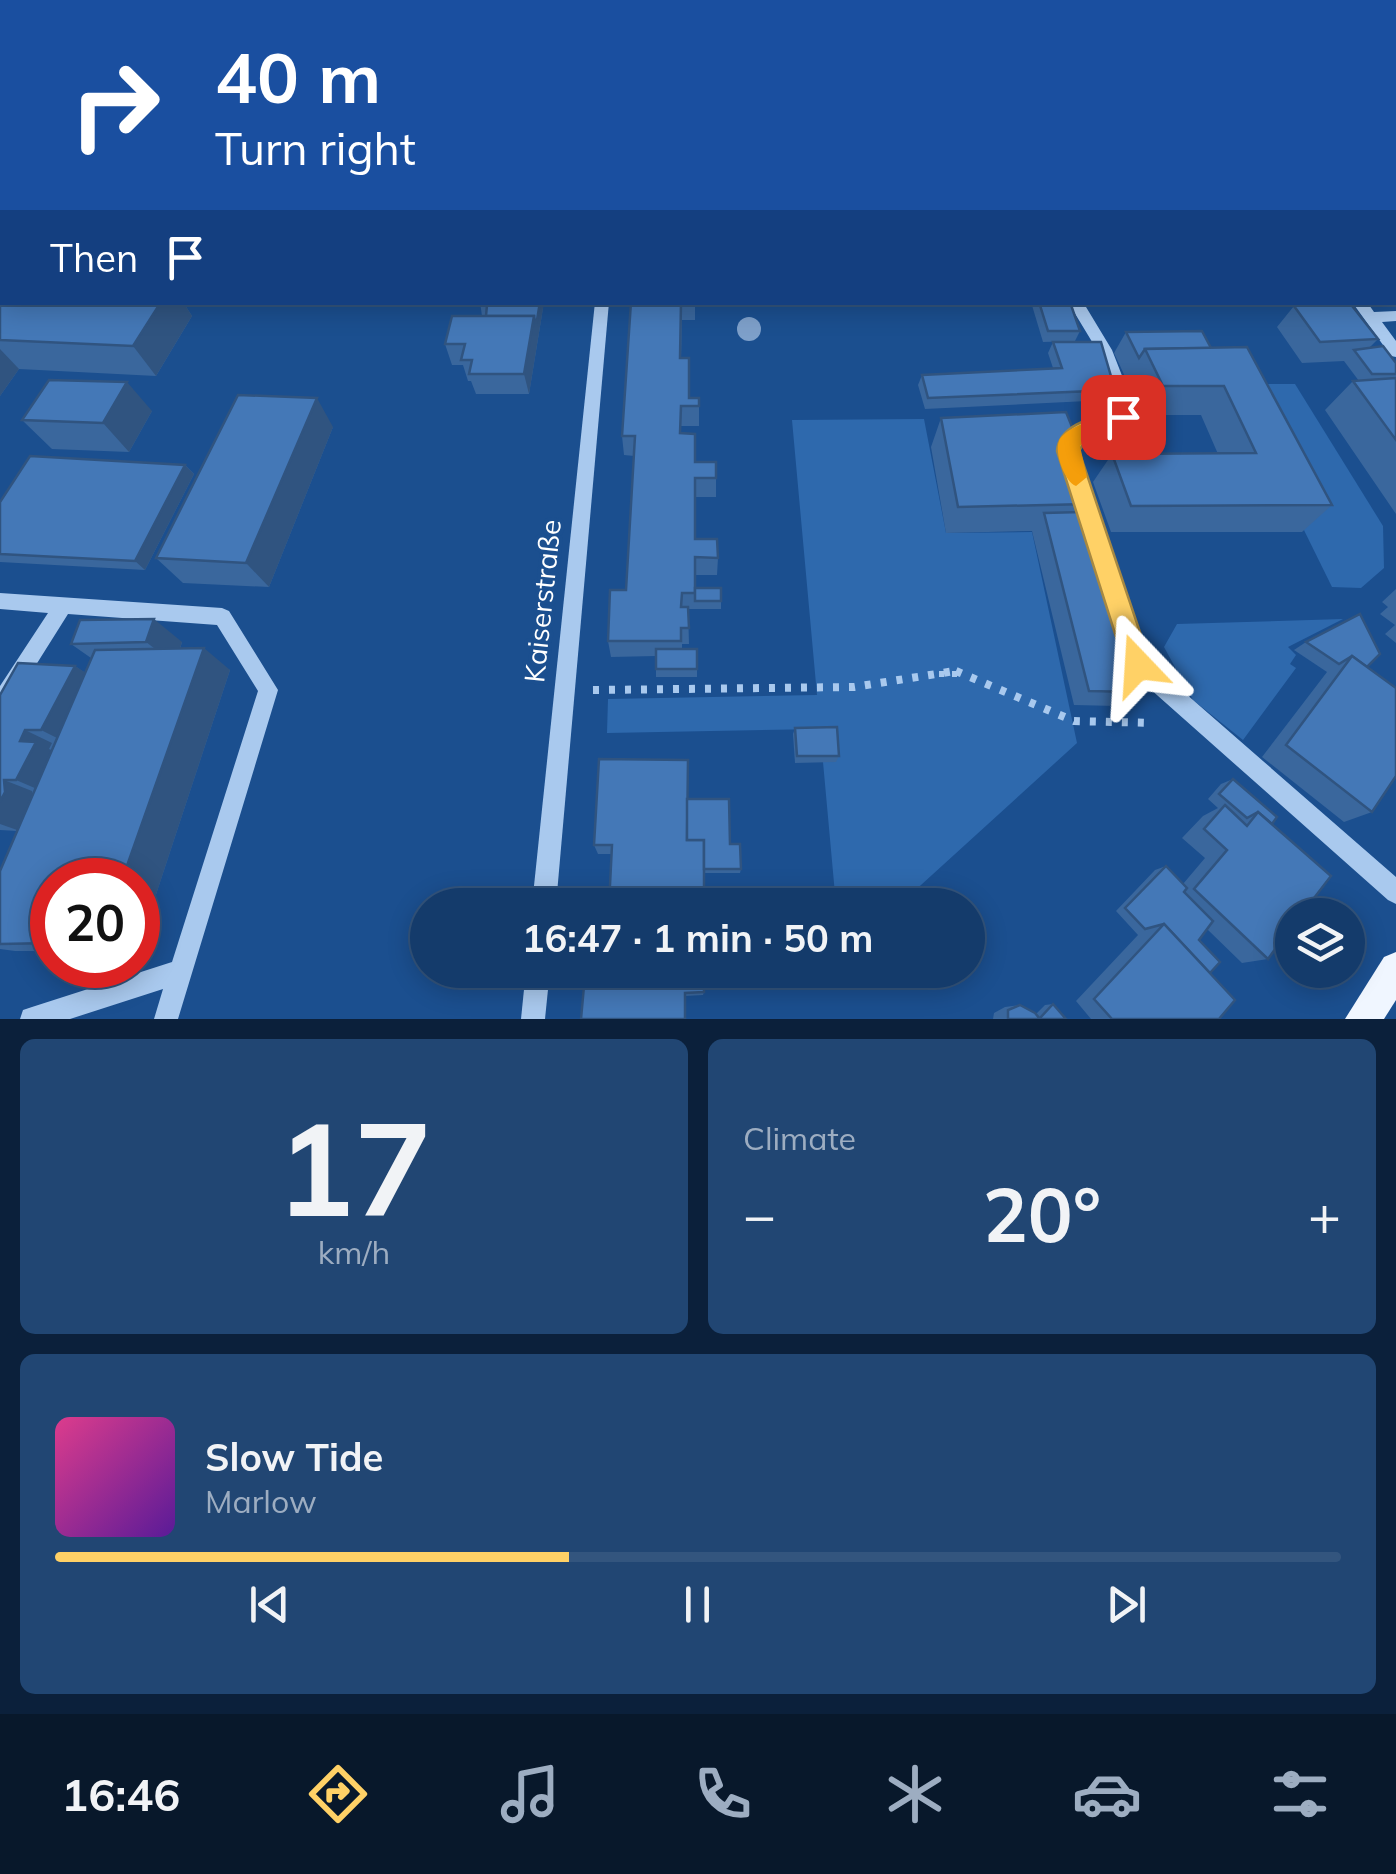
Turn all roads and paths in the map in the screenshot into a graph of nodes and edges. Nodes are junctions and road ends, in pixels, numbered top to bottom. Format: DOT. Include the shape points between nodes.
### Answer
graph roads {
  1 [pos="602,305"];
  2 [pos="1077,305"];
  3 [pos="1361,305"];
  4 [pos="1369,316"];
  5 [pos="1396,316"];
  6 [pos="1396,352"];
  7 [pos="0,601"];
  8 [pos="62,606"];
  9 [pos="564,690"];
  10 [pos="0,704"];
  11 [pos="1074,721"];
  12 [pos="546,888"];
  13 [pos="1396,892"];
  14 [pos="1396,969"];
  15 [pos="181,971"];
  16 [pos="536,988"];
  17 [pos="32,1019"];
  18 [pos="166,1019"];
  19 [pos="533,1019"];
  20 [pos="1363,1019"];
  1 -- 9 [label="street, Kaiserstraße"];
  2 -- 13 [label="street" via="1127,408 1115,422 1073,436 1068,451 1138,665"];
  3 -- 4 [label="street"];
  4 -- 5 [label="street"];
  4 -- 6 [label="street"];
  7 -- 8 [label="street"];
  8 -- 10 [label="street"];
  8 -- 15 [label="street" via="222,617 268,690"];
  9 -- 11 [label="path" via="854,687 956,671"];
  9 -- 12 [label="street, Kaiserstraße"];
  14 -- 20 [label="main road"];
  15 -- 17 [label="street"];
  15 -- 18 [label="street"];
  16 -- 19 [label="street"];
}
